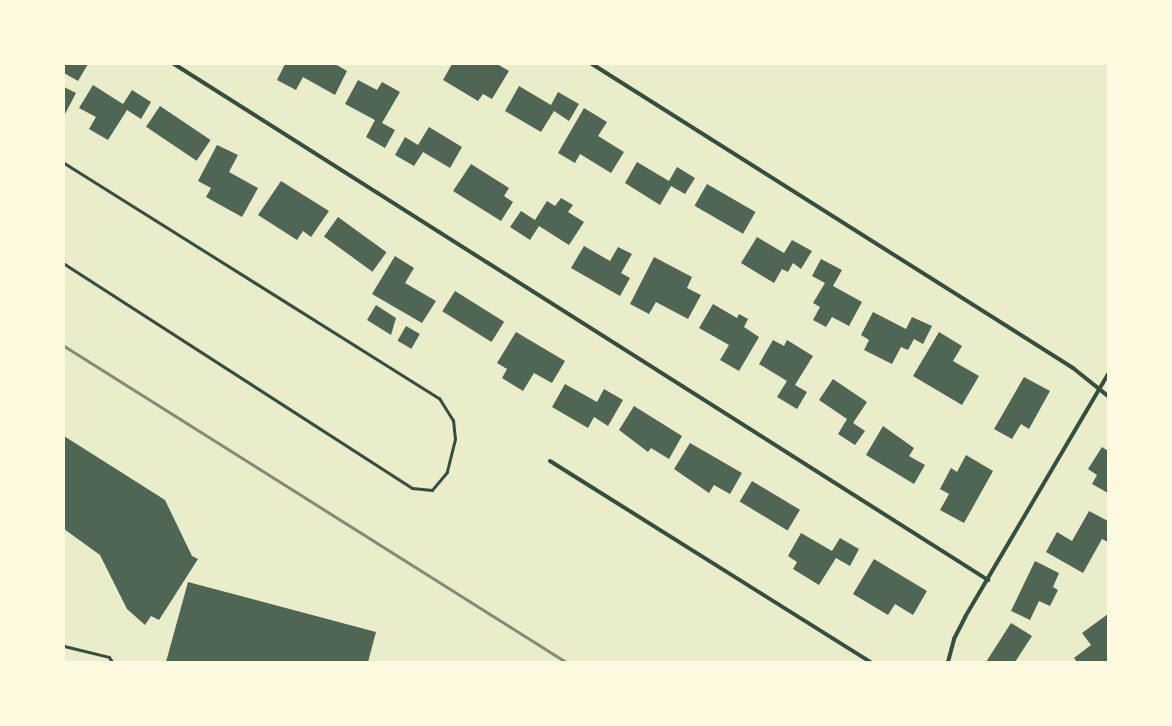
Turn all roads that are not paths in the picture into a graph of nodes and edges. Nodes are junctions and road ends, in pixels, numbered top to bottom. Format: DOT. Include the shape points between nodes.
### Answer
graph roads {
  1 [pos="174,64"];
  2 [pos="592,64"];
  3 [pos="64,163"];
  4 [pos="64,264"];
  5 [pos="1108,374"];
  6 [pos="1100,389"];
  7 [pos="1108,396"];
  8 [pos="550,461"];
  9 [pos="988,580"];
  10 [pos="64,646"];
  11 [pos="112,662"];
  12 [pos="870,662"];
  13 [pos="948,662"];
  1 -- 9 [label="street"];
  2 -- 6 [label="street" via="1073,368"];
  3 -- 4 [label="lane" via="439,398 453,420 455,439 447,472 432,490 412,488"];
  5 -- 6 [label="street"];
  6 -- 7 [label="street"];
  6 -- 9 [label="street"];
  8 -- 12 [label="street"];
  9 -- 13 [label="street" via="954,639"];
  10 -- 11 [label="lane" via="108,657"];
}
